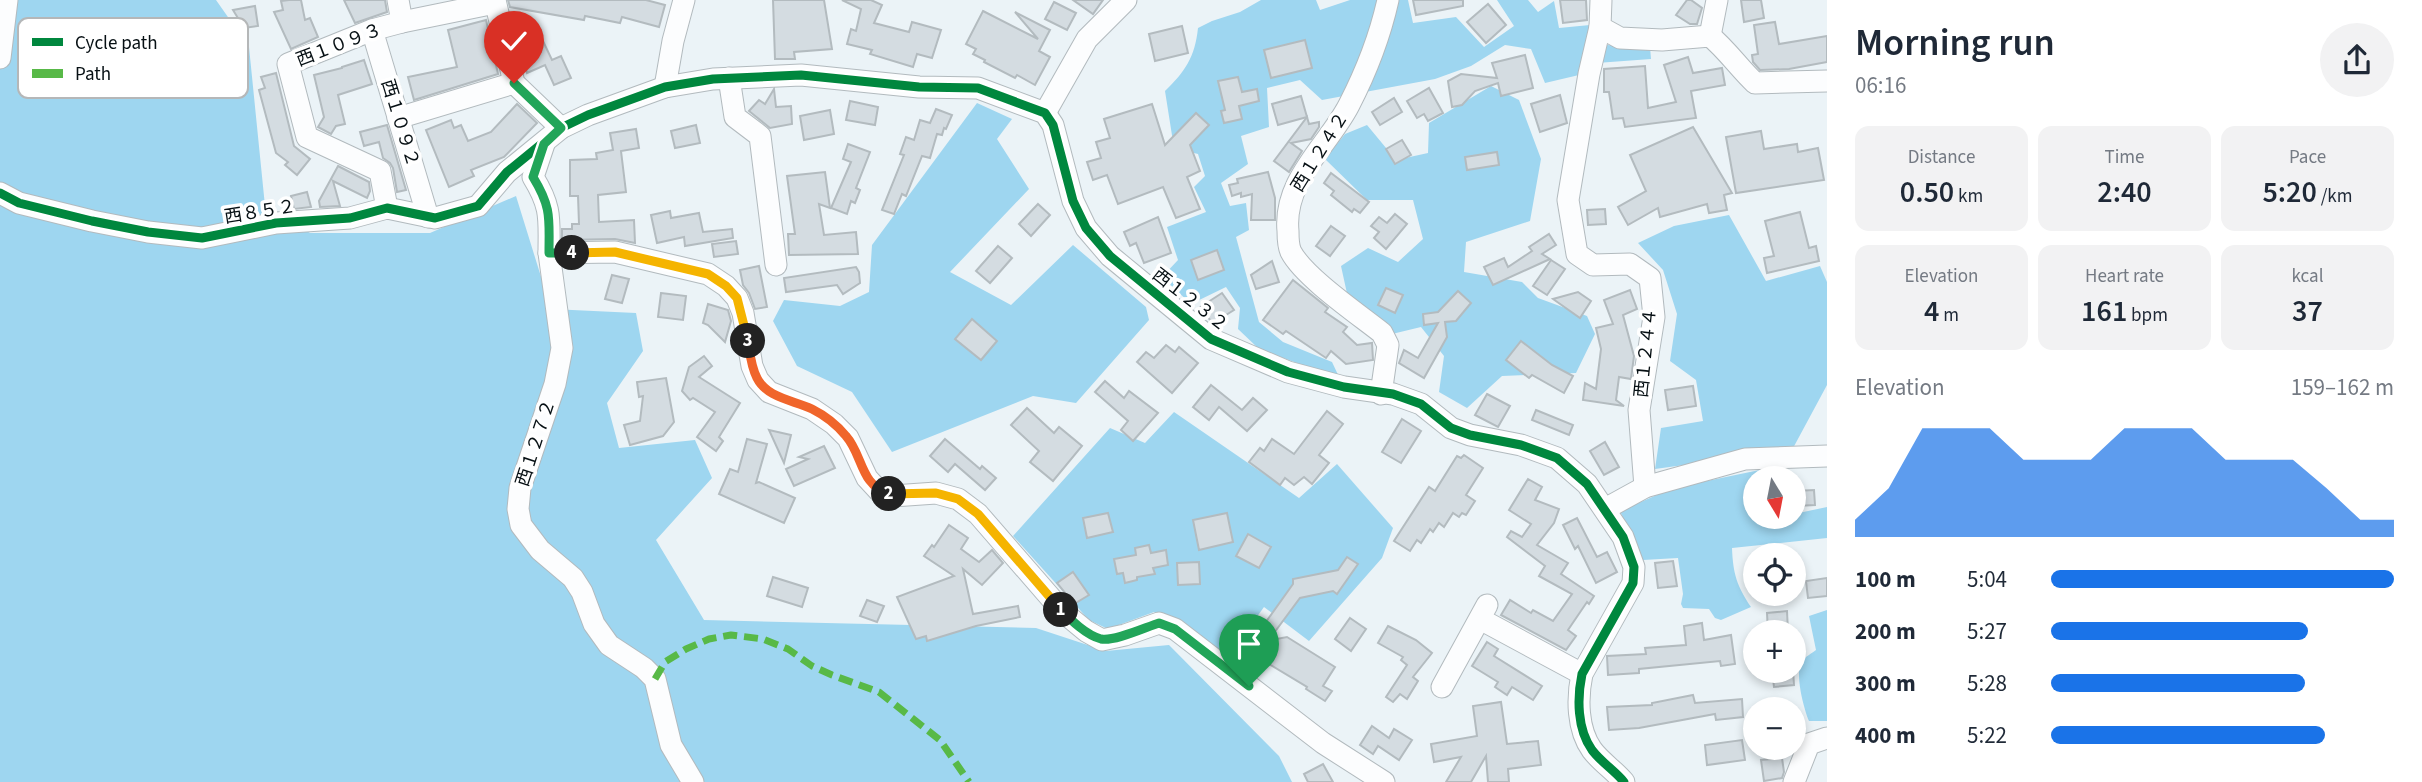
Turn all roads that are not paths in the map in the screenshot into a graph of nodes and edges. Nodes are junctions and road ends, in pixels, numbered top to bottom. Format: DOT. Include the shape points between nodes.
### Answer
graph roads {
  1 [pos="6,0"];
  2 [pos="398,0"];
  3 [pos="684,0"];
  4 [pos="1126,0"];
  5 [pos="1388,0"];
  6 [pos="1601,0"];
  7 [pos="1717,0"];
  8 [pos="495,1"];
  9 [pos="402,22"];
  10 [pos="1601,27"];
  11 [pos="372,30"];
  12 [pos="1710,36"];
  13 [pos="0,58"];
  14 [pos="729,78"];
  15 [pos="1827,81"];
  16 [pos="514,83"];
  17 [pos="665,87"];
  18 [pos="1045,113"];
  19 [pos="398,118"];
  20 [pos="561,128"];
  21 [pos="544,144"];
  22 [pos="0,192"];
  23 [pos="387,208"];
  24 [pos="428,217"];
  25 [pos="549,253"];
  26 [pos="776,265"];
  27 [pos="1381,394"];
  28 [pos="1827,456"];
  29 [pos="1645,487"];
  30 [pos="1605,509"];
  31 [pos="1582,674"];
  32 [pos="1442,687"];
  33 [pos="1827,738"];
  34 [pos="1620,781"];
  35 [pos="693,782"];
  36 [pos="1384,782"];
  37 [pos="1794,782"];
  1 -- 13 [label="street"];
  2 -- 9 [label="street"];
  3 -- 17 [label="street"];
  4 -- 18 [label="street" via="1087,39"];
  5 -- 27 [label="street, 西１２４２" via="1365,71 1293,193 1287,224 1290,250 1303,270 1382,333 1388,345"];
  6 -- 10 [label="street, 西１２４４"];
  7 -- 12 [label="street"];
  8 -- 9 [label="street, 西１０９３"];
  8 -- 16 [label="street"];
  9 -- 11 [label="street, 西１０９３"];
  10 -- 12 [label="street" via="1620,38"];
  10 -- 29 [label="street, 西１２４４" via="1568,200 1577,254 1593,265 1630,264 1650,278 1654,317 1639,410"];
  11 -- 19 [label="street, 西１０９２"];
  11 -- 23 [label="street, 西１０９３" via="288,64 307,137 380,171"];
  12 -- 15 [label="street" via="1755,83"];
  14 -- 17 [label="street"];
  14 -- 18 [label="street" via="801,75 978,88"];
  14 -- 26 [label="street" via="735,117 760,136"];
  16 -- 19 [label="street"];
  16 -- 20 [label="street"];
  17 -- 20 [label="street"];
  18 -- 27 [label="street, 西１２３２" via="1053,125 1073,201 1086,228 1120,264 1211,339 1236,352 1288,372"];
  19 -- 24 [label="street, 西１０９２"];
  20 -- 21 [label="street, 西８５２"];
  21 -- 24 [label="street, 西８５２" via="507,172 478,206"];
  21 -- 25 [label="street, 西１２７２" via="533,177 545,198"];
  22 -- 23 [label="street, 西８５２" via="19,203 92,221 202,238 276,223 350,218"];
  23 -- 24 [label="street, 西８５２"];
  25 -- 35 [label="street, 西１２７２" via="562,348 555,384 520,488 521,525 540,550 573,578 608,645 655,679 671,745"];
  25 -- 36 [label="street" via="615,252 708,274 737,298 758,380 769,392 812,409 834,424 848,438 867,478 879,491 893,496 936,493 958,499 978,514 1063,612 1086,631 1102,640 1159,623 1175,629 1323,743"];
  27 -- 30 [label="street, 西１２３２" via="1421,404 1451,428 1469,435 1557,458 1587,484"];
  28 -- 29 [label="street" via="1745,459"];
  29 -- 30 [label="street"];
  30 -- 31 [label="street, 西１２３２" via="1623,537 1634,567 1633,583"];
  31 -- 32 [label="street" via="1484,612"];
  31 -- 34 [label="street, 西１２３２" via="1579,704 1583,731 1592,751"];
  33 -- 37 [label="street" via="1808,744"];
}
